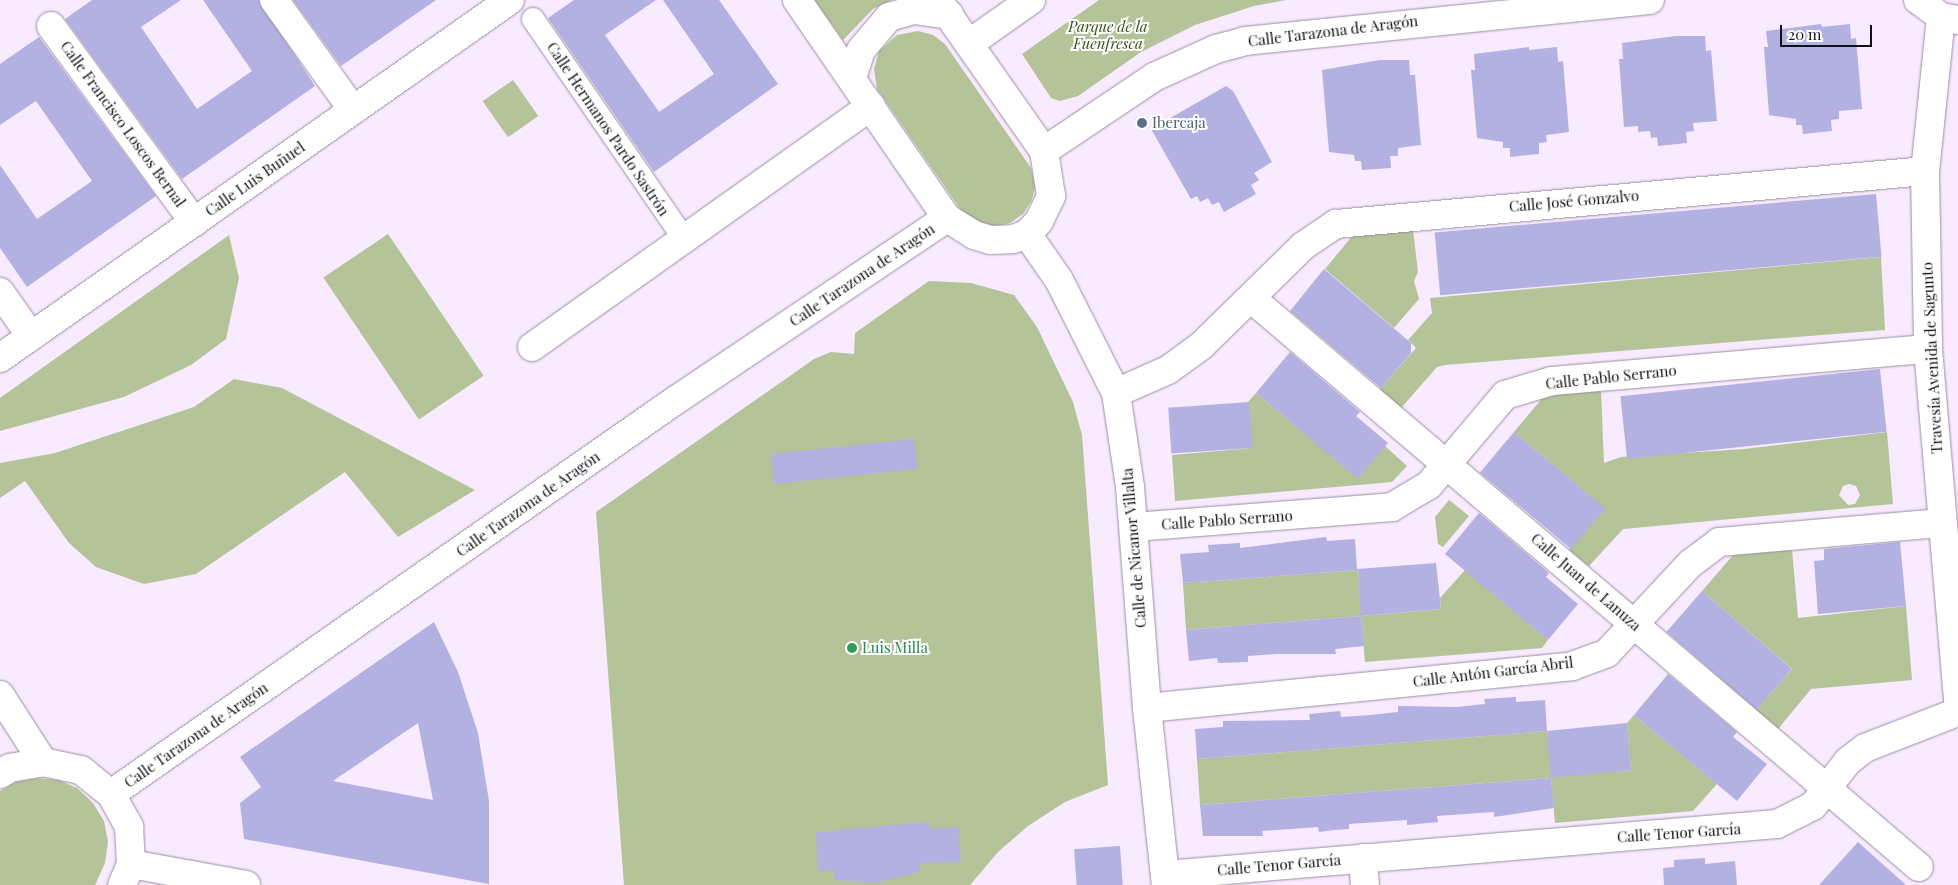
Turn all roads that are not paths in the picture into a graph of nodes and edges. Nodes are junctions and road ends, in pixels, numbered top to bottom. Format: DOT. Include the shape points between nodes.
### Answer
graph roads {
  1 [pos="274,0"];
  2 [pos="510,0"];
  3 [pos="797,0"];
  4 [pos="1031,0"];
  5 [pos="1650,0"];
  6 [pos="1918,0"];
  7 [pos="944,8"];
  8 [pos="1949,18"];
  9 [pos="533,19"];
  10 [pos="52,26"];
  11 [pos="970,43"];
  12 [pos="852,78"];
  13 [pos="871,106"];
  14 [pos="353,110"];
  15 [pos="1044,151"];
  16 [pos="1925,172"];
  17 [pos="947,218"];
  18 [pos="194,222"];
  19 [pos="1027,234"];
  20 [pos="684,239"];
  21 [pos="0,292"];
  22 [pos="1252,299"];
  23 [pos="31,336"];
  24 [pos="532,346"];
  25 [pos="1928,349"];
  26 [pos="0,358"];
  27 [pos="1116,393"];
  28 [pos="1449,464"];
  29 [pos="1942,523"];
  30 [pos="1134,527"];
  31 [pos="1636,625"];
  32 [pos="0,695"];
  33 [pos="1958,700"];
  34 [pos="1147,708"];
  35 [pos="1958,712"];
  36 [pos="43,762"];
  37 [pos="0,774"];
  38 [pos="1826,790"];
  39 [pos="111,794"];
  40 [pos="1363,858"];
  41 [pos="1919,867"];
  42 [pos="126,875"];
  43 [pos="1166,880"];
  44 [pos="246,885"];
  45 [pos="1365,885"];
  1 -- 14 [label="street"];
  2 -- 14 [label="street, Calle Luis Buñuel"];
  3 -- 12 [label="street"];
  4 -- 11 [label="street"];
  5 -- 15 [label="street, Calle Tarazona de Aragón" via="1366,26 1245,41 1216,49 1154,77"];
  6 -- 8 [label="street"];
  7 -- 11 [label="street"];
  7 -- 12 [label="street" via="914,10 889,17 861,50"];
  8 -- 16 [label="street, Travesía Avenida de Sagunto"];
  9 -- 20 [label="street, Calle Hermanos Pardo Sastrón"];
  10 -- 18 [label="street, Calle Francisco Loscos Bernal"];
  11 -- 15 [label="street"];
  12 -- 13 [label="street"];
  13 -- 17 [label="street"];
  13 -- 20 [label="street"];
  14 -- 18 [label="street, Calle Luis Buñuel"];
  15 -- 19 [label="street" via="1051,196 1039,221"];
  16 -- 22 [label="street, Calle José Gonzalvo" via="1353,220 1336,224 1304,246"];
  16 -- 25 [label="street, Travesía Avenida de Sagunto"];
  17 -- 19 [label="street" via="974,235 990,240 1005,241"];
  17 -- 39 [label="street, Calle Tarazona de Aragón" via="676,400"];
  18 -- 23 [label="street, Calle Luis Buñuel"];
  19 -- 27 [label="street, Calle de Nicanor Villalta" via="1059,280"];
  20 -- 24 [label="street"];
  21 -- 23 [label="street"];
  22 -- 27 [label="street, Calle José Gonzalvo" via="1227,325 1188,356 1142,383"];
  22 -- 28 [label="street, Calle Juan de Lanuza"];
  23 -- 26 [label="street, Calle Luis Buñuel"];
  25 -- 28 [label="street, Calle Pablo Serrano" via="1552,380 1522,388 1494,405"];
  25 -- 29 [label="street, Travesía Avenida de Sagunto"];
  27 -- 30 [label="street, Calle de Nicanor Villalta"];
  28 -- 30 [label="street, Calle Pablo Serrano" via="1429,485 1392,507"];
  28 -- 31 [label="street, Calle Juan de Lanuza"];
  29 -- 31 [label="street, Calle Antón García Abril" via="1719,542 1689,565"];
  29 -- 33 [label="street, Travesía Avenida de Sagunto"];
  30 -- 34 [label="street, Calle de Nicanor Villalta"];
  31 -- 34 [label="street, Calle Antón García Abril" via="1607,653 1572,666"];
  31 -- 38 [label="street, Calle Juan de Lanuza"];
  32 -- 36 [label="street"];
  34 -- 43 [label="street, Calle de Nicanor Villalta"];
  35 -- 38 [label="street, Calle Tenor García" via="1864,748"];
  36 -- 37 [label="street" via="10,768"];
  36 -- 39 [label="street" via="81,770"];
  38 -- 40 [label="street, Calle Tenor García" via="1802,814 1761,827"];
  38 -- 41 [label="street, Calle Juan de Lanuza"];
  39 -- 42 [label="street" via="129,827"];
  40 -- 43 [label="street, Calle Tenor García"];
  40 -- 45 [label="street, Calle Tenor García"];
  42 -- 44 [label="street"];
}
